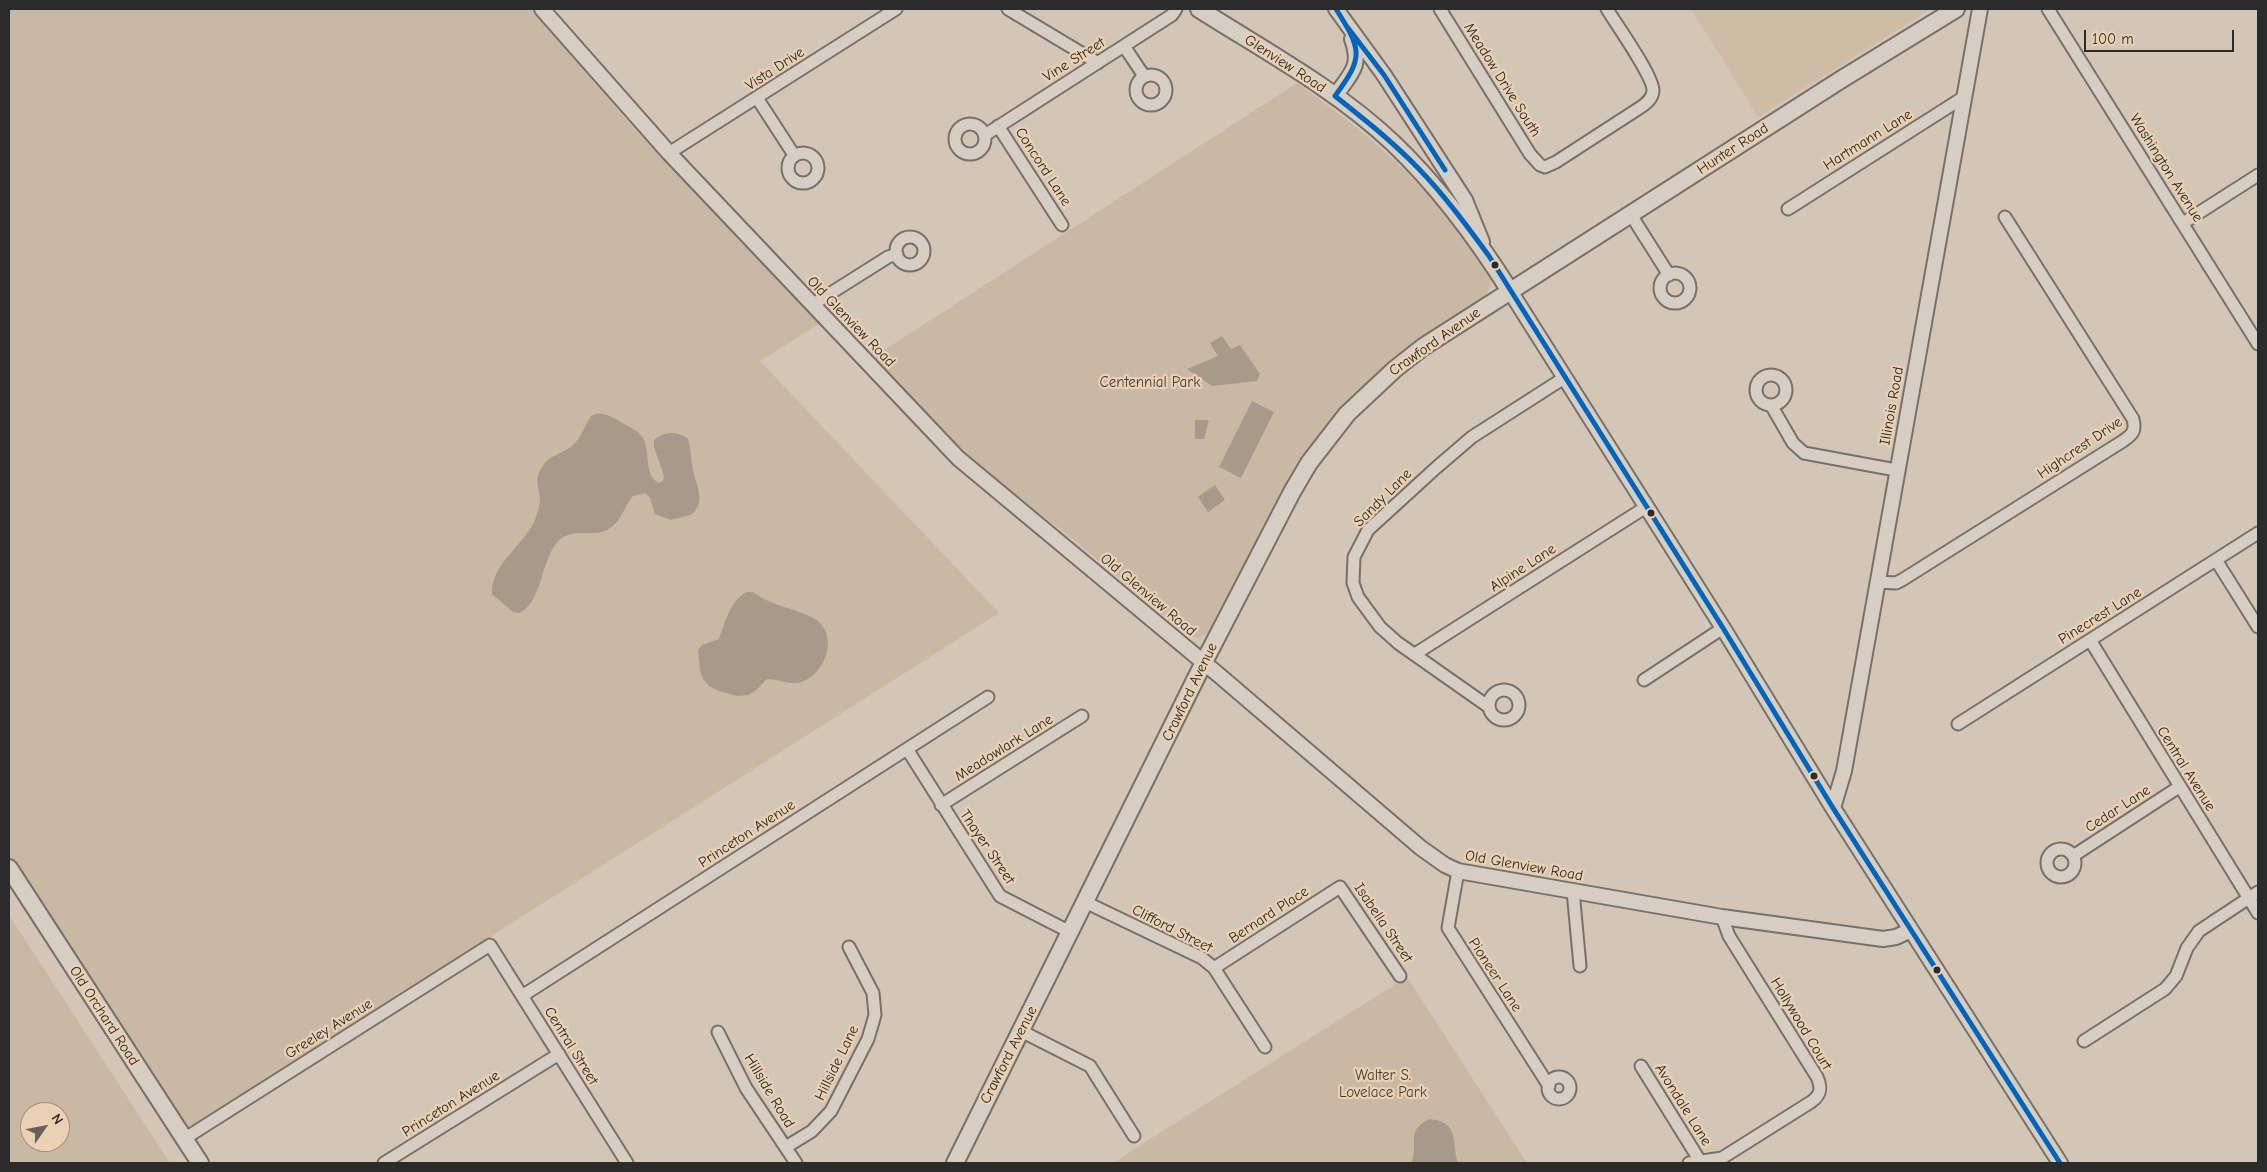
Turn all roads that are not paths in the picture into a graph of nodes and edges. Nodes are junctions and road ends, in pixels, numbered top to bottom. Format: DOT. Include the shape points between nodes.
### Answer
graph roads {
  1 [pos="542,9"];
  2 [pos="896,9"];
  3 [pos="1008,9"];
  4 [pos="1176,9"];
  5 [pos="1199,9"];
  6 [pos="1336,9"];
  7 [pos="1440,9"];
  8 [pos="1607,9"];
  9 [pos="1956,9"];
  10 [pos="1980,9"];
  11 [pos="2048,9"];
  12 [pos="1347,26"];
  13 [pos="1124,46"];
  14 [pos="1098,63"];
  15 [pos="1144,76"];
  16 [pos="1335,96"];
  17 [pos="1964,97"];
  18 [pos="757,98"];
  19 [pos="998,126"];
  20 [pos="985,135"];
  21 [pos="669,153"];
  22 [pos="794,155"];
  23 [pos="2258,175"];
  24 [pos="1788,209"];
  25 [pos="1631,214"];
  26 [pos="2005,217"];
  27 [pos="2183,223"];
  28 [pos="1062,225"];
  29 [pos="897,254"];
  30 [pos="1488,256"];
  31 [pos="1668,275"];
  32 [pos="1510,291"];
  33 [pos="812,304"];
  34 [pos="2258,344"];
  35 [pos="1564,378"];
  36 [pos="1771,405"];
  37 [pos="1896,470"];
  38 [pos="1646,507"];
  39 [pos="2258,533"];
  40 [pos="2216,560"];
  41 [pos="1878,582"];
  42 [pos="2258,627"];
  43 [pos="1723,628"];
  44 [pos="2090,640"];
  45 [pos="1415,654"];
  46 [pos="1204,662"];
  47 [pos="1644,680"];
  48 [pos="988,696"];
  49 [pos="1489,707"];
  50 [pos="1082,716"];
  51 [pos="1958,724"];
  52 [pos="907,749"];
  53 [pos="2179,787"];
  54 [pos="941,805"];
  55 [pos="1832,808"];
  56 [pos="2073,856"];
  57 [pos="9,868"];
  58 [pos="1458,871"];
  59 [pos="1340,886"];
  60 [pos="1573,891"];
  61 [pos="2254,895"];
  62 [pos="1085,902"];
  63 [pos="2258,913"];
  64 [pos="1722,917"];
  65 [pos="1911,930"];
  66 [pos="1070,932"];
  67 [pos="490,945"];
  68 [pos="849,947"];
  69 [pos="1580,966"];
  70 [pos="1214,968"];
  71 [pos="1400,976"];
  72 [pos="522,996"];
  73 [pos="1021,1031"];
  74 [pos="718,1032"];
  75 [pos="2084,1040"];
  76 [pos="1265,1047"];
  77 [pos="558,1054"];
  78 [pos="1641,1066"];
  79 [pos="1549,1086"];
  80 [pos="1134,1136"];
  81 [pos="184,1139"];
  82 [pos="786,1147"];
  83 [pos="1694,1162"];
  84 [pos="200,1163"];
  85 [pos="384,1163"];
  86 [pos="627,1163"];
  87 [pos="796,1163"];
  88 [pos="955,1163"];
  89 [pos="2060,1163"];
  1 -- 21 [label="street, Old Glenview Road"];
  2 -- 18 [label="street, Vista Drive"];
  3 -- 14 [label="street"];
  4 -- 13 [label="street, Vine Street" via="1172,16"];
  5 -- 16 [label="main road, Glenview Road"];
  6 -- 12 [label="street"];
  7 -- 8 [label="street, Meadow Drive South" via="1530,154 1540,165 1551,165 1642,107 1652,92 1647,72"];
  9 -- 25 [label="main road, Hunter Road"];
  10 -- 17 [label="street, Illinois Road"];
  11 -- 27 [label="street, Washington Avenue"];
  12 -- 16 [label="street" via="1356,52 1356,64"];
  12 -- 30 [label="street" via="1384,76 1465,200"];
  13 -- 14 [label="street, Vine Street"];
  13 -- 15 [label="street"];
  14 -- 19 [label="street, Vine Street"];
  16 -- 30 [label="main road, Glenview Road" via="1420,170 1447,200"];
  17 -- 24 [label="street, Hartmann Lane"];
  17 -- 37 [label="street, Illinois Road"];
  18 -- 21 [label="street, Vista Drive"];
  18 -- 22 [label="street"];
  19 -- 20 [label="street, Vine Street"];
  19 -- 28 [label="street, Concord Lane"];
  21 -- 33 [label="street, Old Glenview Road"];
  23 -- 27 [label="street"];
  25 -- 31 [label="street"];
  25 -- 32 [label="main road, Hunter Road"];
  26 -- 41 [label="street, Highcrest Drive" via="2133,419 2135,429 2123,441 1902,580"];
  27 -- 34 [label="street, Washington Avenue"];
  29 -- 33 [label="street"];
  30 -- 32 [label="main road, Glenview Road"];
  32 -- 35 [label="street"];
  32 -- 46 [label="main road, Crawford Avenue" via="1423,347 1347,414 1309,463 1292,492"];
  33 -- 46 [label="street, Old Glenview Road" via="958,458"];
  35 -- 38 [label="street"];
  35 -- 45 [label="street, Sandy Lane" via="1472,437 1368,530 1359,545 1352,570 1358,597 1380,627"];
  36 -- 37 [label="street" via="1793,443 1804,453"];
  37 -- 41 [label="street, Illinois Road"];
  38 -- 43 [label="street"];
  38 -- 45 [label="street, Alpine Lane"];
  39 -- 40 [label="street, Pinecrest Lane"];
  40 -- 42 [label="street"];
  40 -- 44 [label="street, Pinecrest Lane"];
  41 -- 55 [label="street, Illinois Road" via="1844,771"];
  43 -- 47 [label="street"];
  43 -- 55 [label="street"];
  44 -- 51 [label="street, Pinecrest Lane"];
  44 -- 53 [label="street, Central Avenue"];
  45 -- 49 [label="street, Sandy Lane"];
  46 -- 58 [label="street, Old Glenview Road" via="1422,848"];
  46 -- 62 [label="main road, Crawford Avenue"];
  48 -- 52 [label="street, Princeton Avenue"];
  50 -- 54 [label="street, Meadowlark Lane"];
  52 -- 54 [label="street, Thayer Street"];
  52 -- 72 [label="street, Princeton Avenue"];
  53 -- 56 [label="street, Cedar Lane"];
  53 -- 61 [label="street, Central Avenue"];
  54 -- 66 [label="street, Thayer Street" via="1000,896"];
  55 -- 65 [label="street"];
  57 -- 81 [label="main road, Old Orchard Road"];
  58 -- 60 [label="street, Old Glenview Road"];
  58 -- 79 [label="street, Pioneer Lane" via="1448,928"];
  59 -- 70 [label="street, Bernard Place"];
  59 -- 71 [label="street, Isabella Street"];
  60 -- 64 [label="street, Old Glenview Road"];
  60 -- 69 [label="street"];
  61 -- 63 [label="street, Central Avenue"];
  61 -- 75 [label="street" via="2207,924 2192,940 2176,976 2165,989"];
  62 -- 66 [label="main road, Crawford Avenue"];
  62 -- 70 [label="street, Clifford Street" via="1202,958"];
  64 -- 65 [label="street, Old Glenview Road" via="1883,939"];
  64 -- 83 [label="street, Hollywood Court" via="1729,936 1817,1077 1820,1092 1811,1102 1722,1158"];
  65 -- 89 [label="street"];
  66 -- 73 [label="main road, Crawford Avenue"];
  67 -- 72 [label="street, Central Street"];
  67 -- 81 [label="street, Greeley Avenue"];
  68 -- 82 [label="street, Hillside Lane" via="873,993 875,1015 868,1039 831,1111 812,1131"];
  70 -- 76 [label="street, Clifford Street"];
  72 -- 77 [label="street, Central Street"];
  73 -- 80 [label="street" via="1090,1066"];
  73 -- 88 [label="main road, Crawford Avenue"];
  74 -- 82 [label="street, Hillside Road" via="746,1088"];
  77 -- 85 [label="street, Princeton Avenue"];
  77 -- 86 [label="street, Central Street"];
  78 -- 83 [label="street, Avondale Lane"];
  81 -- 84 [label="main road, Old Orchard Road"];
  82 -- 87 [label="street, Hillside Road"];
}
